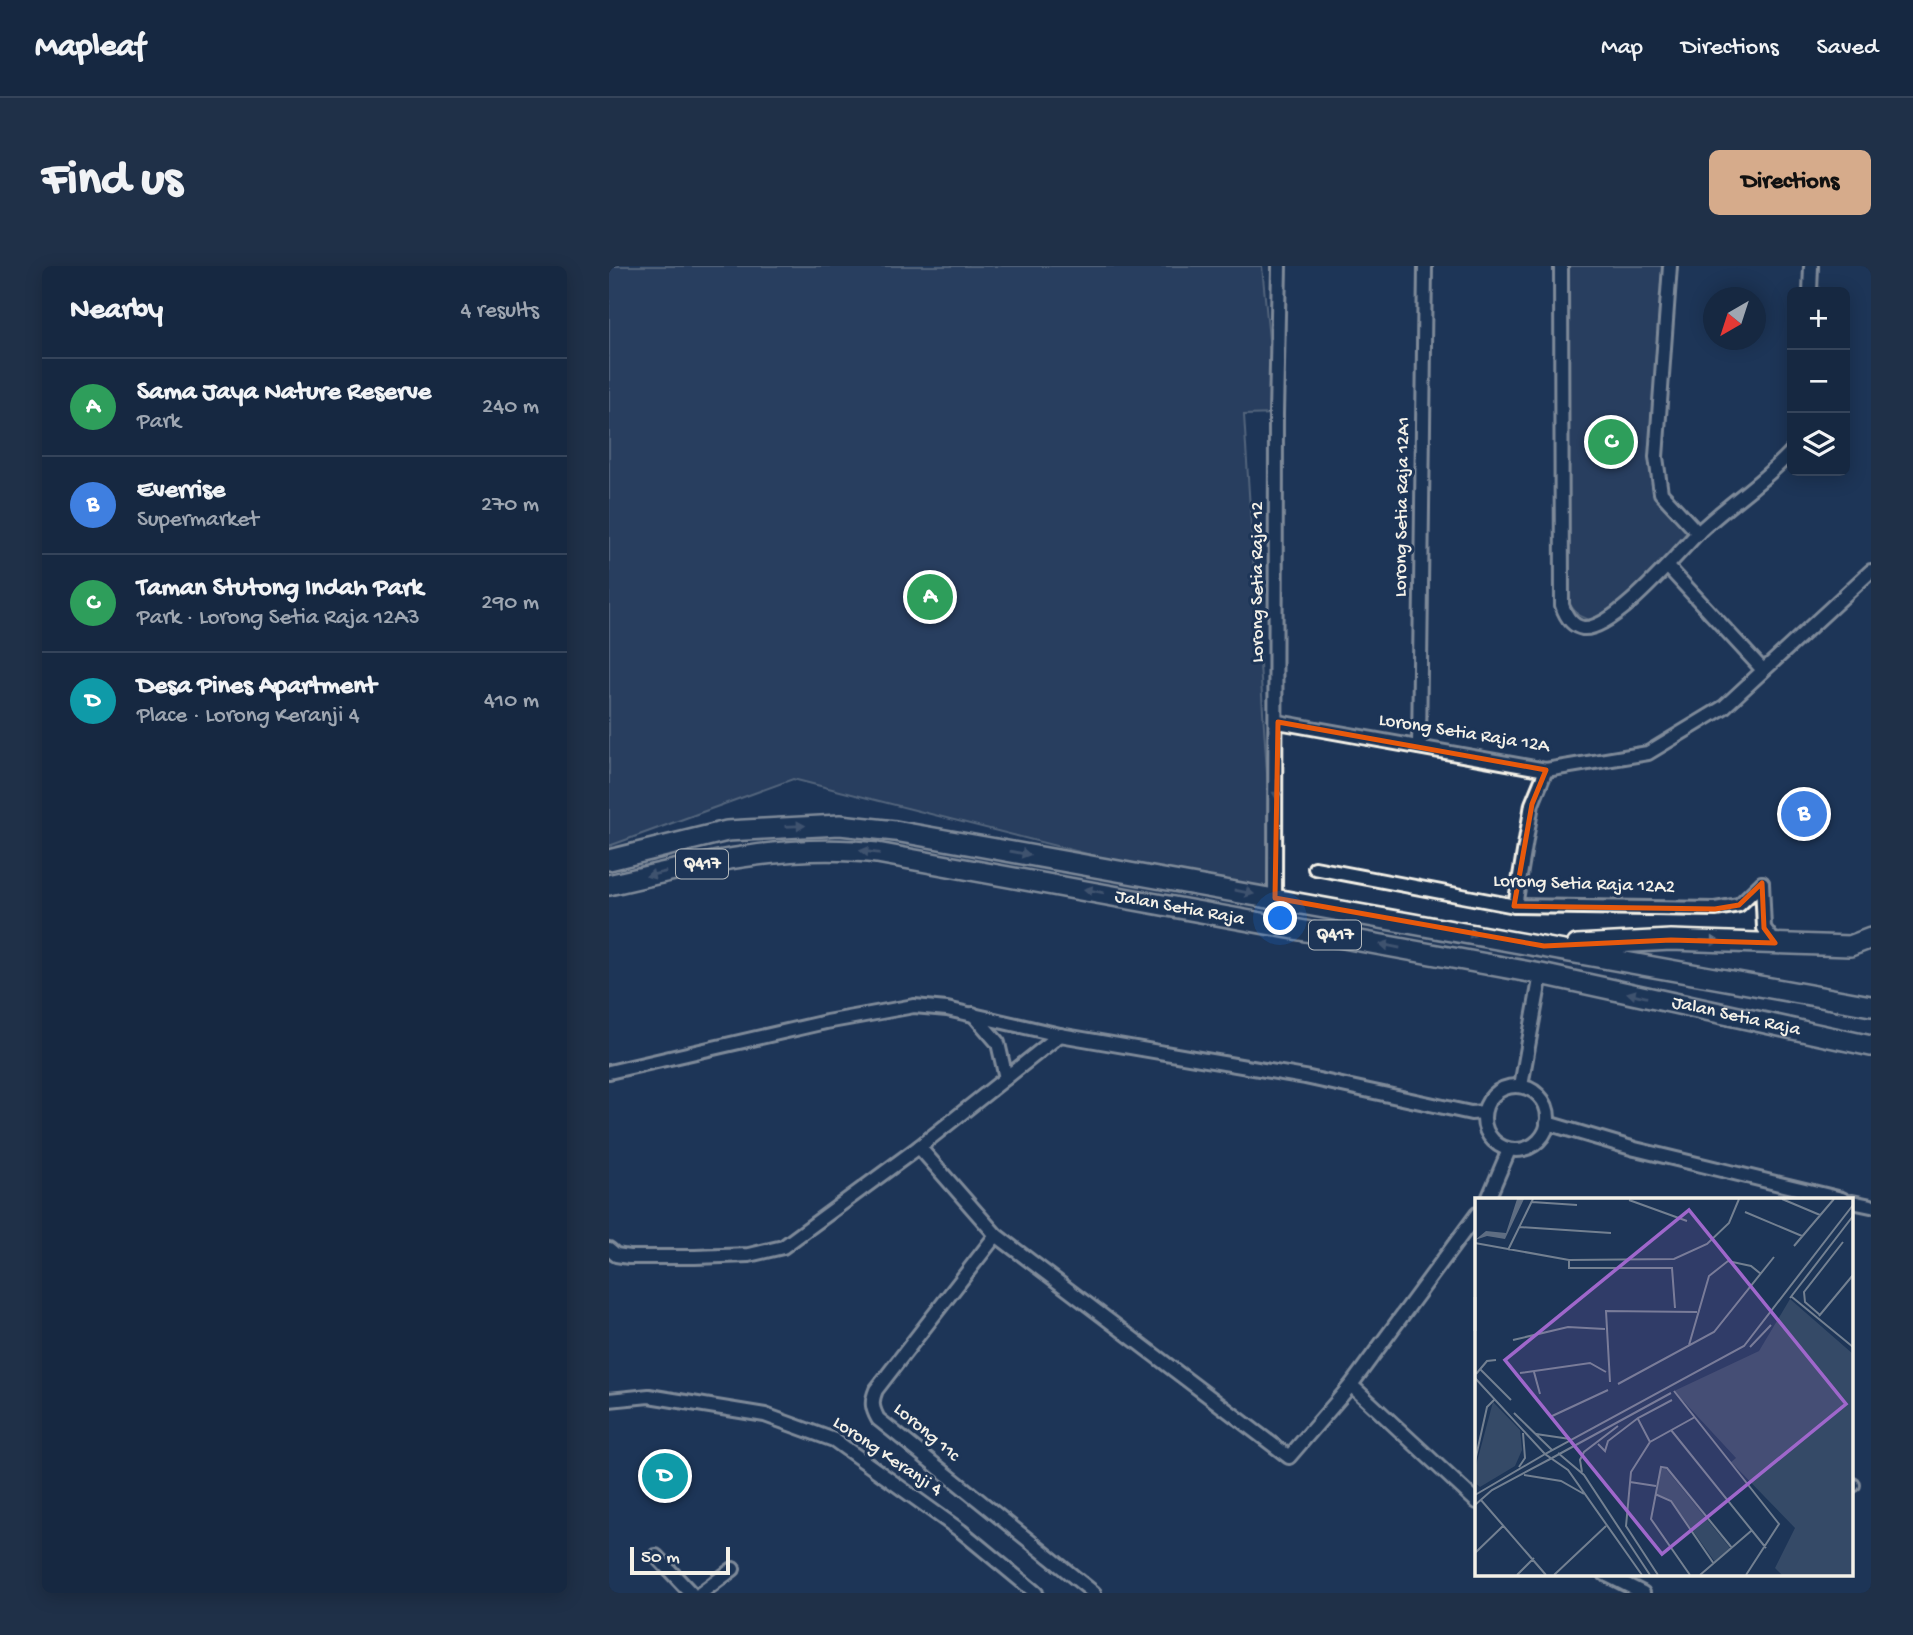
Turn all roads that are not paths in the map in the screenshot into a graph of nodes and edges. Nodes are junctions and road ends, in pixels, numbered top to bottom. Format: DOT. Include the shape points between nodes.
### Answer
graph roads {
  1 [pos="1279,266"];
  2 [pos="1425,266"];
  3 [pos="1561,266"];
  4 [pos="1670,266"];
  5 [pos="1811,266"];
  6 [pos="1809,287"];
  7 [pos="1787,455"];
  8 [pos="1698,533"];
  9 [pos="1668,567"];
  10 [pos="1871,571"];
  11 [pos="1762,669"];
  12 [pos="1278,722"];
  13 [pos="1419,747"];
  14 [pos="1546,770"];
  15 [pos="727,831"];
  16 [pos="796,849"];
  17 [pos="609,860"];
  18 [pos="1315,868"];
  19 [pos="609,885"];
  20 [pos="1275,898"];
  21 [pos="1515,906"];
  22 [pos="1871,938"];
  23 [pos="1775,943"];
  24 [pos="1544,946"];
  25 [pos="1541,974"];
  26 [pos="1871,1006"];
  27 [pos="974,1014"];
  28 [pos="1060,1035"];
  29 [pos="1871,1046"];
  30 [pos="609,1072"];
  31 [pos="1006,1078"];
  32 [pos="1521,1086"];
  33 [pos="1484,1112"];
  34 [pos="1548,1124"];
  35 [pos="919,1147"];
  36 [pos="1509,1150"];
  37 [pos="1491,1198"];
  38 [pos="1838,1198"];
  39 [pos="1853,1202"];
  40 [pos="1871,1206"];
  41 [pos="1475,1217"];
  42 [pos="996,1235"];
  43 [pos="609,1249"];
  44 [pos="1351,1385"];
  45 [pos="609,1399"];
  46 [pos="1475,1500"];
  47 [pos="656,1556"];
  48 [pos="733,1569"];
  49 [pos="1609,1576"];
  50 [pos="691,1593"];
  51 [pos="701,1593"];
  52 [pos="1036,1593"];
  53 [pos="1094,1593"];
  54 [pos="1643,1593"];
  1 -- 12 [label="street, Lorong Setia Raja 12"];
  2 -- 13 [label="street, Lorong Setia Raja 12A1"];
  3 -- 9 [label="street" via="1565,613 1583,628 1601,623"];
  4 -- 8 [label="street" via="1657,457 1661,493"];
  5 -- 6 [label="street"];
  7 -- 8 [label="street"];
  8 -- 9 [label="street"];
  9 -- 11 [label="street"];
  10 -- 11 [label="street, Lorong Setia Raja 12A"];
  11 -- 14 [label="street, Lorong Setia Raja 12A" via="1724,707 1648,753"];
  12 -- 13 [label="street, Lorong Setia Raja 12A"];
  12 -- 20 [label="street, Lorong Setia Raja 12, one-way"];
  13 -- 14 [label="street, Lorong Setia Raja 12A"];
  14 -- 21 [label="street" via="1532,804"];
  15 -- 16 [label="highway" via="741,843 781,842"];
  15 -- 17 [label="highway, Jalan Setia Raja / Q417"];
  15 -- 20 [label="highway, Jalan Setia Raja / Q417, one-way" via="840,825 895,831"];
  16 -- 19 [label="highway, Jalan Setia Raja / Q417, one-way"];
  25 -- 16 [label="highway, Jalan Setia Raja / Q417, one-way" via="950,864 837,848"];
  18 -- 21 [label="street, Lorong Setia Raja 12A2"];
  20 -- 24 [label="highway, Jalan Setia Raja / Q417, one-way"];
  21 -- 23 [label="street, Lorong Setia Raja 12A2" via="1715,909 1739,905 1762,883 1764,928"];
  22 -- 23 [label="highway" via="1850,946"];
  24 -- 23 [label="highway, one-way" via="1671,940"];
  24 -- 26 [label="highway, Jalan Setia Raja / Q417"];
  29 -- 25 [label="highway, Jalan Setia Raja / Q417, one-way"];
  25 -- 32 [label="street"];
  27 -- 28 [label="street"];
  27 -- 30 [label="street" via="914,1006"];
  27 -- 31 [label="street" via="998,1043"];
  28 -- 31 [label="street"];
  28 -- 33 [label="street"];
  31 -- 35 [label="street"];
  32 -- 33 [label="street" via="1504,1088 1491,1097"];
  32 -- 34 [label="street" via="1541,1098"];
  33 -- 36 [label="street" via="1485,1129 1494,1143"];
  34 -- 36 [label="street" via="1540,1139 1527,1149"];
  34 -- 38 [label="street"];
  35 -- 42 [label="street"];
  35 -- 43 [label="street" via="783,1247 749,1255 695,1258 629,1257"];
  36 -- 37 [label="street"];
  39 -- 40 [label="street"];
  41 -- 44 [label="street"];
  42 -- 44 [label="street" via="1289,1457"];
  42 -- 53 [label="street, Lorong 11c" via="876,1390 873,1410 878,1419"];
  44 -- 46 [label="street"];
  45 -- 52 [label="street, Lorong Keranji 4" via="649,1396 765,1415 834,1440 961,1531"];
  47 -- 50 [label="street"];
  48 -- 51 [label="street"];
  49 -- 54 [label="street"];
}
